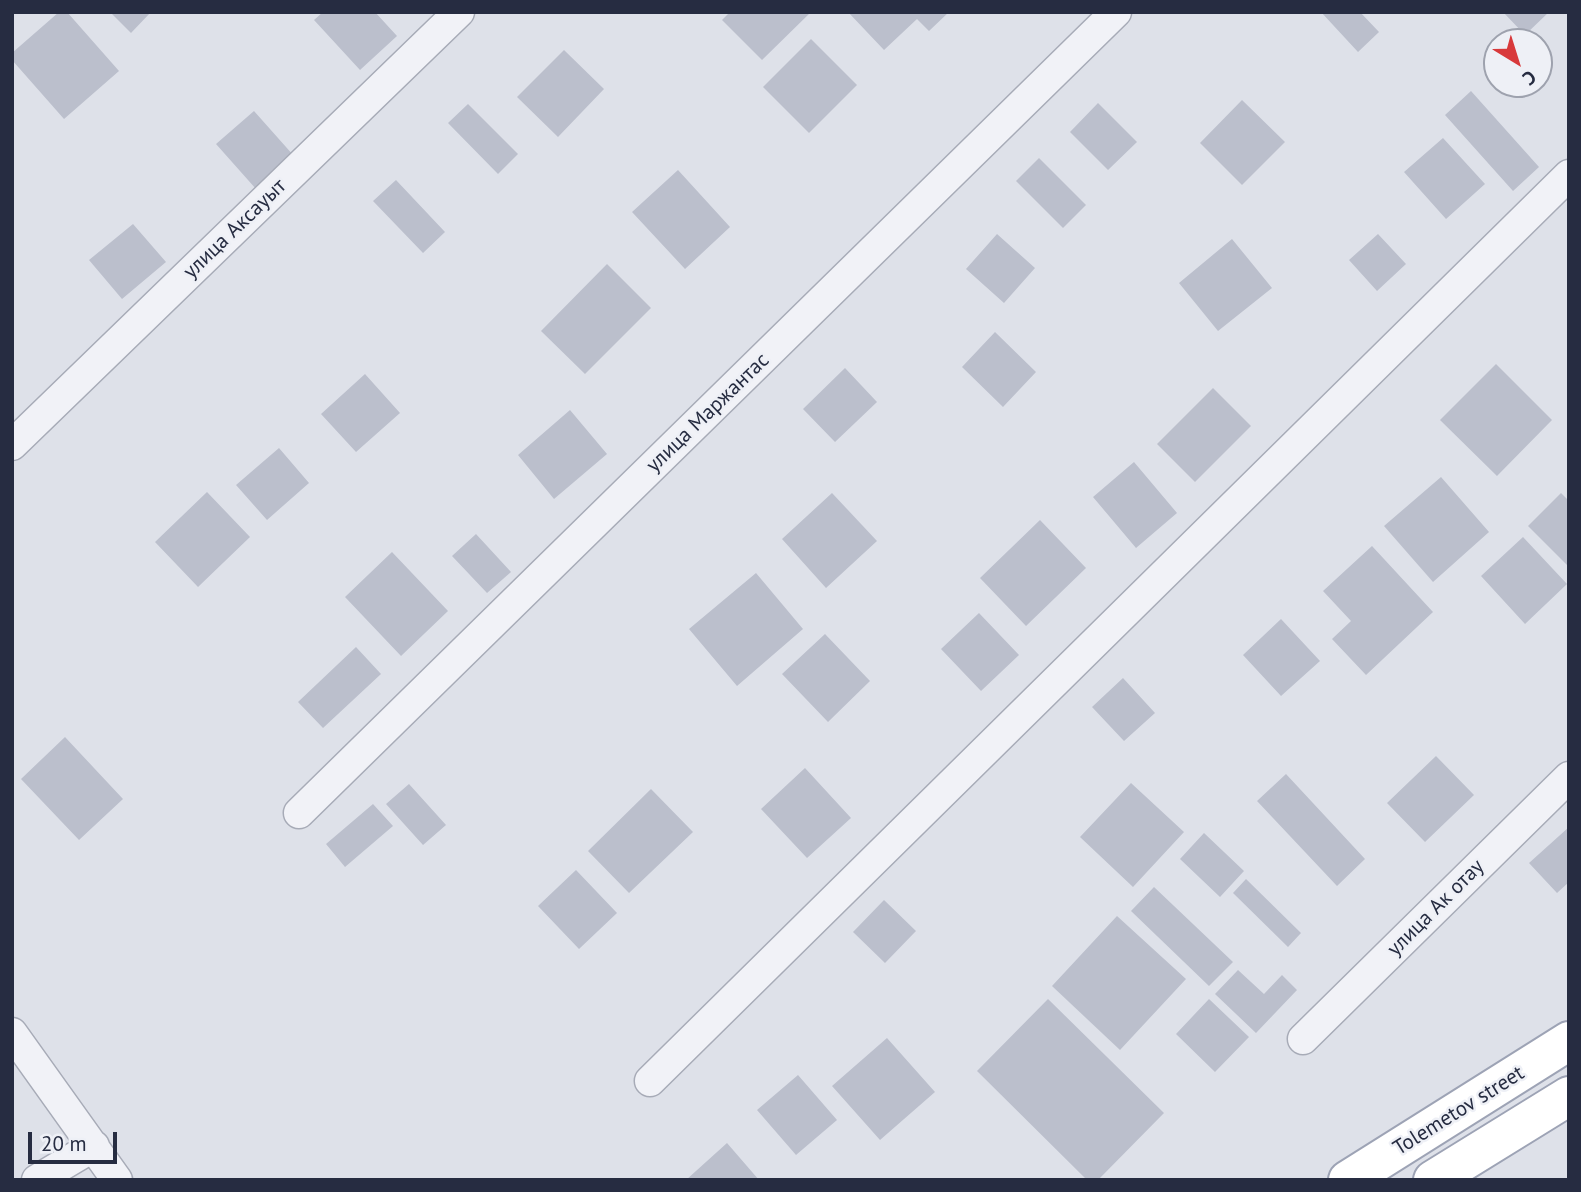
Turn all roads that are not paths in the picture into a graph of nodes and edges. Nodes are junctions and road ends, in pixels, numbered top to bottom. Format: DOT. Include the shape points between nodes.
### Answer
graph roads {
  1 [pos="458,12"];
  2 [pos="1116,12"];
  3 [pos="1569,175"];
  4 [pos="12,445"];
  5 [pos="1569,777"];
  6 [pos="299,813"];
  7 [pos="12,1032"];
  8 [pos="1303,1039"];
  9 [pos="1569,1041"];
  10 [pos="650,1082"];
  11 [pos="1569,1096"];
  12 [pos="94,1146"];
  13 [pos="37,1180"];
  14 [pos="117,1180"];
  15 [pos="1348,1180"];
  16 [pos="1433,1180"];
  1 -- 4 [label="street, улица Аксауыт"];
  2 -- 6 [label="street, улица Маржантас"];
  3 -- 10 [label="street"];
  5 -- 8 [label="street, улица Ак отау"];
  7 -- 12 [label="street"];
  9 -- 15 [label="main road, Tolemetov street"];
  11 -- 16 [label="main road"];
  12 -- 13 [label="street"];
  12 -- 14 [label="street"];
}
